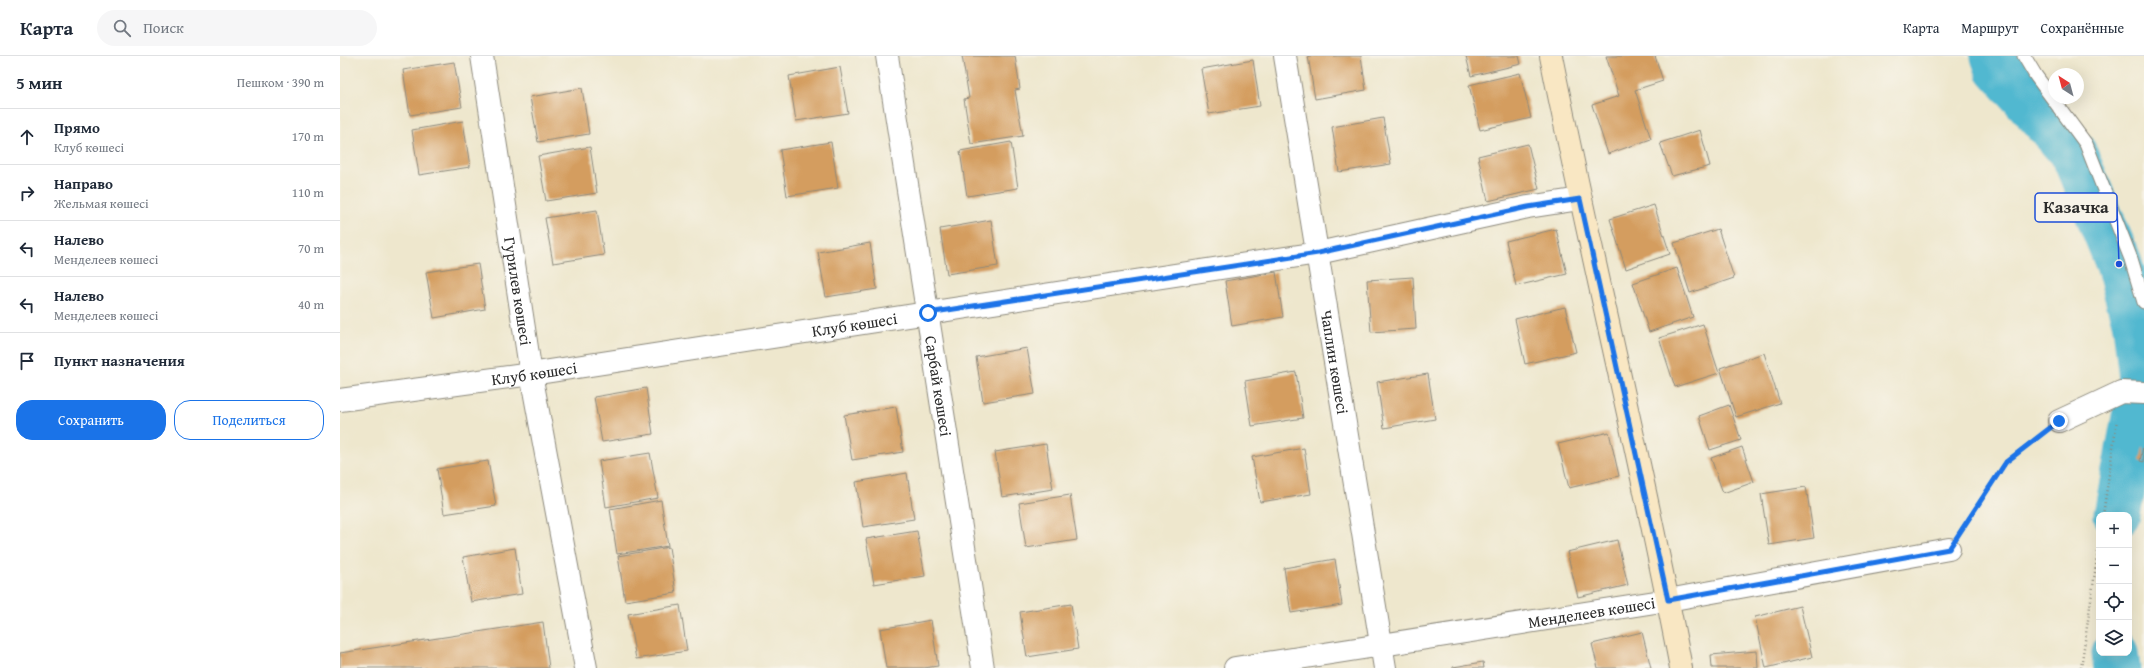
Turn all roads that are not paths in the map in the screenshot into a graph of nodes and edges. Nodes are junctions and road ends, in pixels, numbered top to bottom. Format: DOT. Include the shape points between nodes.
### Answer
graph roads {
  1 [pos="482,56"];
  2 [pos="887,56"];
  3 [pos="1285,56"];
  4 [pos="1552,56"];
  5 [pos="2024,56"];
  6 [pos="1580,199"];
  7 [pos="1318,253"];
  8 [pos="2144,302"];
  9 [pos="928,313"];
  10 [pos="531,374"];
  11 [pos="2144,393"];
  12 [pos="340,400"];
  13 [pos="2059,421"];
  14 [pos="1949,549"];
  15 [pos="1668,600"];
  16 [pos="1382,646"];
  17 [pos="586,668"];
  18 [pos="983,668"];
  19 [pos="1235,668"];
  20 [pos="1385,668"];
  21 [pos="1681,668"];
  1 -- 10 [label="street, Гурилев көшесі"];
  2 -- 9 [label="street, Сарбай көшесі"];
  3 -- 7 [label="street, Чаплин көшесі"];
  4 -- 6 [label="street"];
  5 -- 8 [label="lane" via="2086,144 2131,259"];
  6 -- 7 [label="street, Клуб көшесі" via="1528,207"];
  6 -- 15 [label="street"];
  7 -- 9 [label="street, Клуб көшесі"];
  7 -- 16 [label="street, Чаплин көшесі"];
  9 -- 10 [label="street, Клуб көшесі"];
  9 -- 18 [label="street, Сарбай көшесі"];
  10 -- 12 [label="street, Клуб көшесі"];
  10 -- 17 [label="street, Гурилев көшесі"];
  11 -- 13 [label="street" via="2121,392"];
  14 -- 15 [label="street, Менделеев көшесі"];
  15 -- 16 [label="street, Менделеев көшесі"];
  15 -- 21 [label="street"];
  16 -- 19 [label="street, Менделеев көшесі"];
  16 -- 20 [label="street, Чаплин көшесі"];
}
